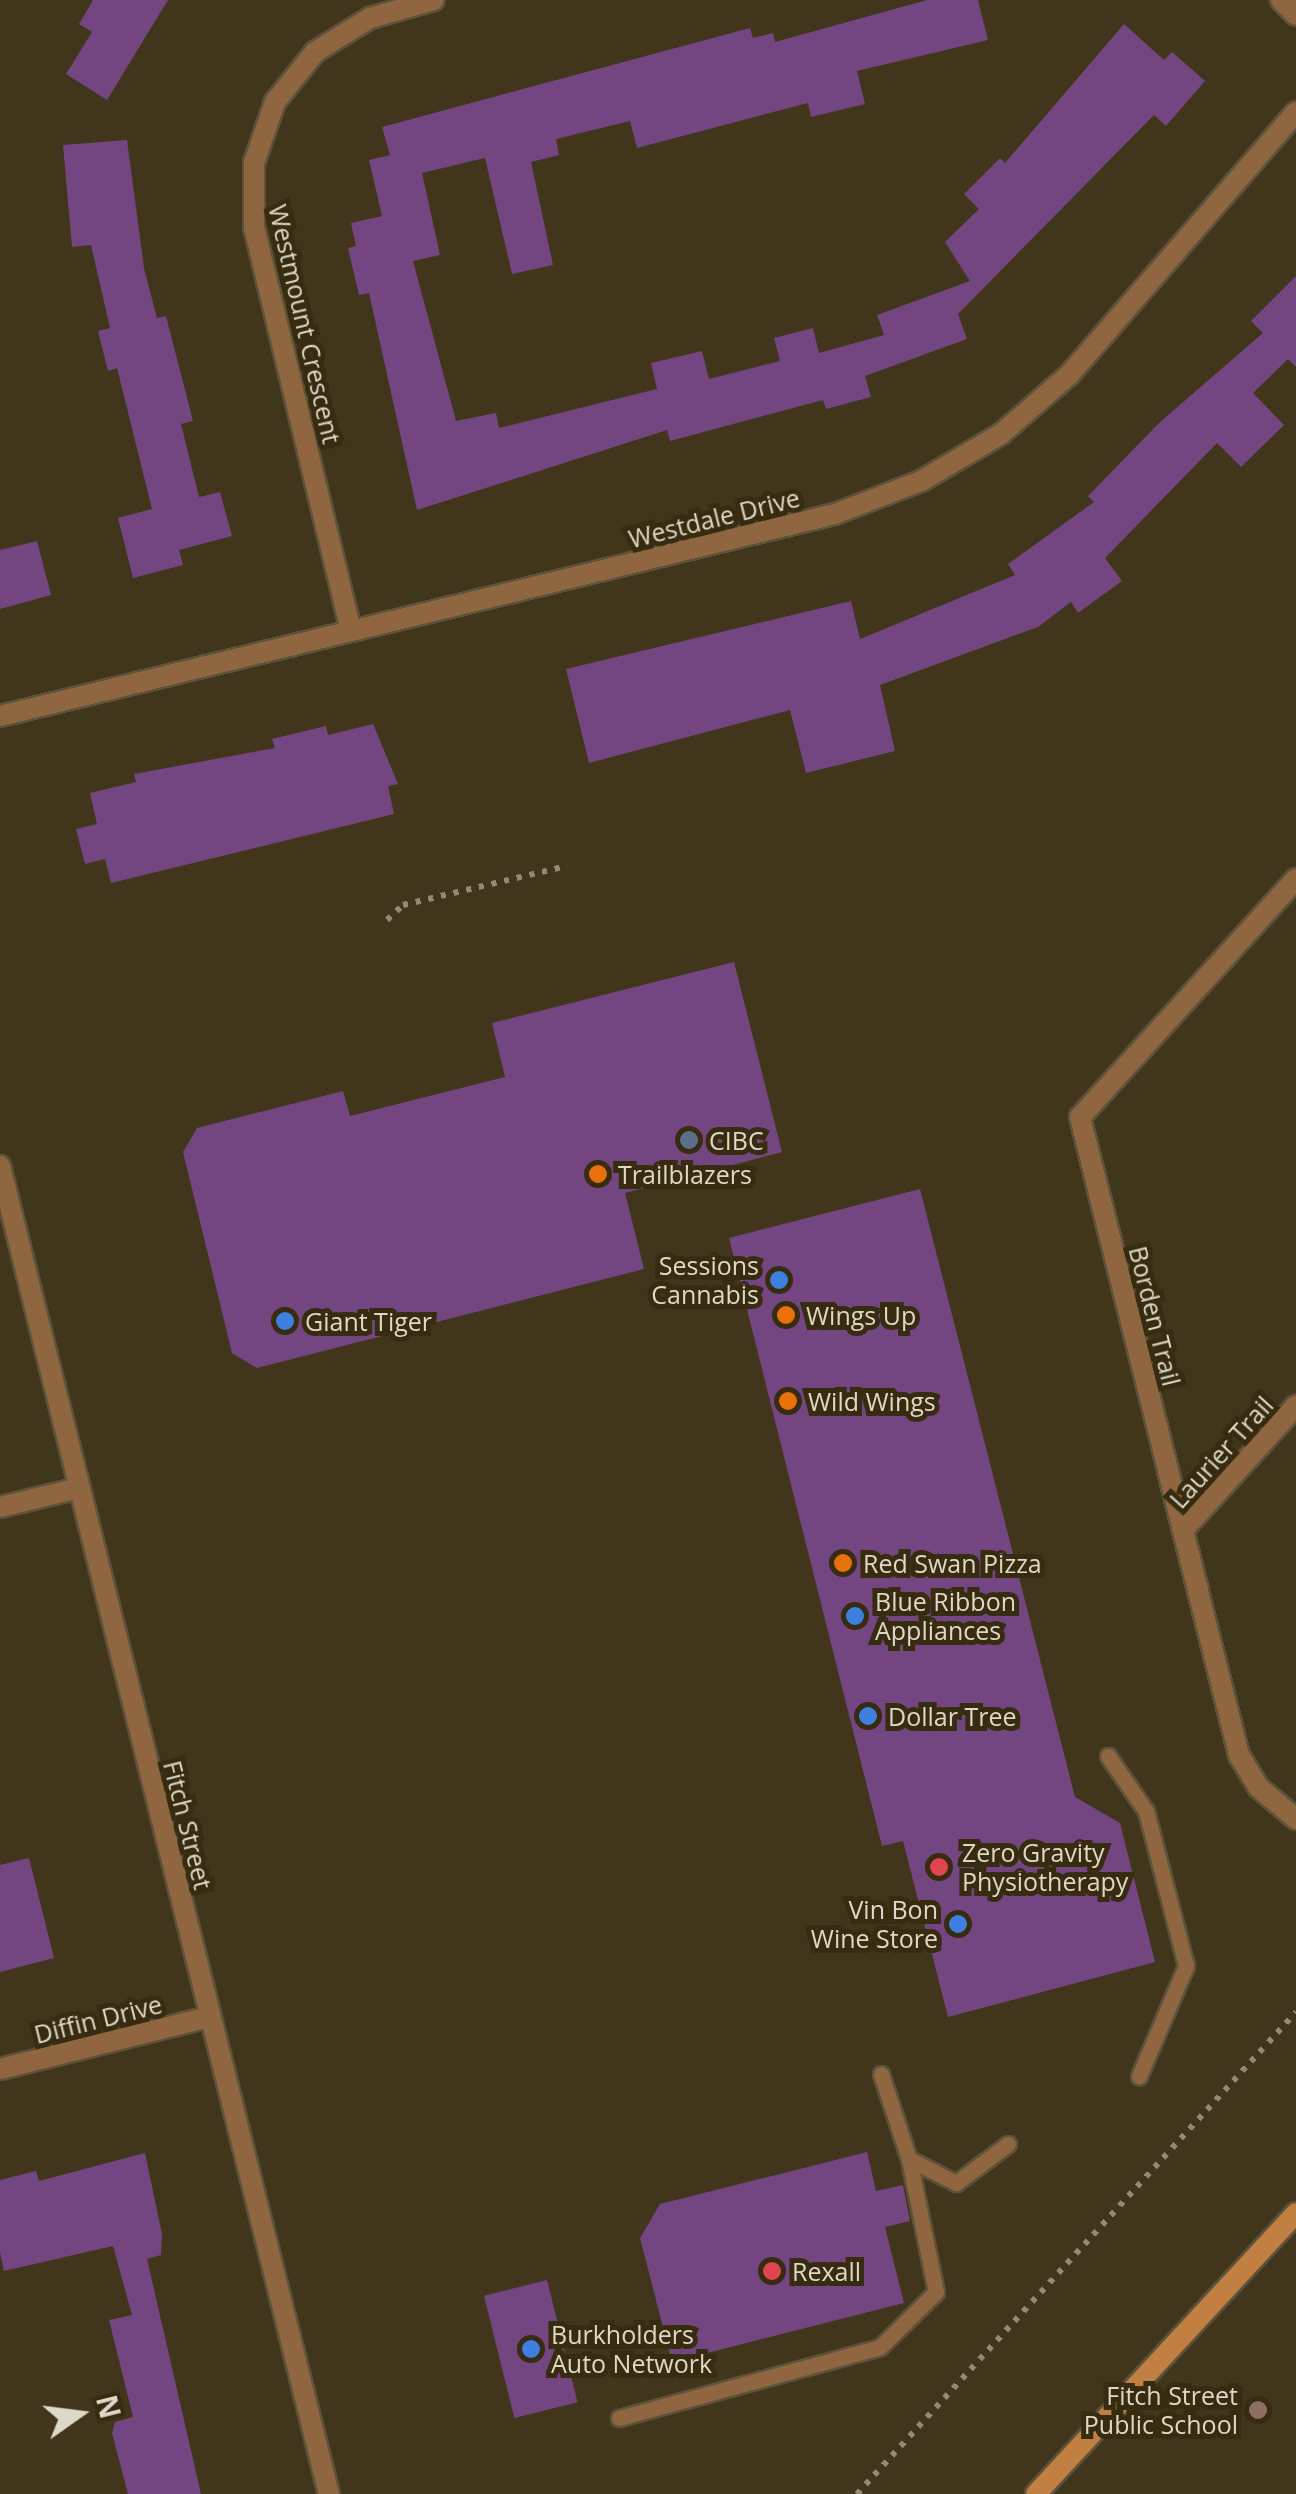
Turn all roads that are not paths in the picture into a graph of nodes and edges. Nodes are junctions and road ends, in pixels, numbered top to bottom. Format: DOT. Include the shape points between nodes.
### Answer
graph roads {
  1 [pos="434,0"];
  2 [pos="1281,0"];
  3 [pos="1296,15"];
  4 [pos="1296,112"];
  5 [pos="351,631"];
  6 [pos="0,716"];
  7 [pos="1296,878"];
  8 [pos="0,1166"];
  9 [pos="1296,1406"];
  10 [pos="80,1488"];
  11 [pos="0,1507"];
  12 [pos="1183,1530"];
  13 [pos="1108,1756"];
  14 [pos="1296,1819"];
  15 [pos="209,2017"];
  16 [pos="0,2069"];
  17 [pos="881,2074"];
  18 [pos="1139,2076"];
  19 [pos="1008,2144"];
  20 [pos="909,2159"];
  21 [pos="1296,2213"];
  22 [pos="618,2418"];
  23 [pos="329,2494"];
  24 [pos="1036,2494"];
  1 -- 5 [label="street, Westmount Crescent" via="370,18 315,52 276,102 254,163 254,228"];
  2 -- 3 [label="street"];
  4 -- 5 [label="street, Westdale Drive" via="1070,374 948,466 835,514"];
  5 -- 6 [label="street, Westdale Drive"];
  7 -- 12 [label="street, Borden Trail" via="1080,1117"];
  8 -- 10 [label="street, Fitch Street"];
  9 -- 12 [label="street, Laurier Trail"];
  10 -- 11 [label="street"];
  10 -- 15 [label="street, Fitch Street"];
  12 -- 14 [label="street, Borden Trail" via="1239,1755 1258,1788"];
  13 -- 18 [label="lane" via="1146,1810 1186,1966"];
  15 -- 16 [label="street, Diffin Drive"];
  15 -- 23 [label="street, Fitch Street"];
  17 -- 20 [label="lane"];
  19 -- 20 [label="lane" via="956,2184"];
  20 -- 22 [label="lane" via="936,2292 880,2347"];
  21 -- 24 [label="main road"];
}
